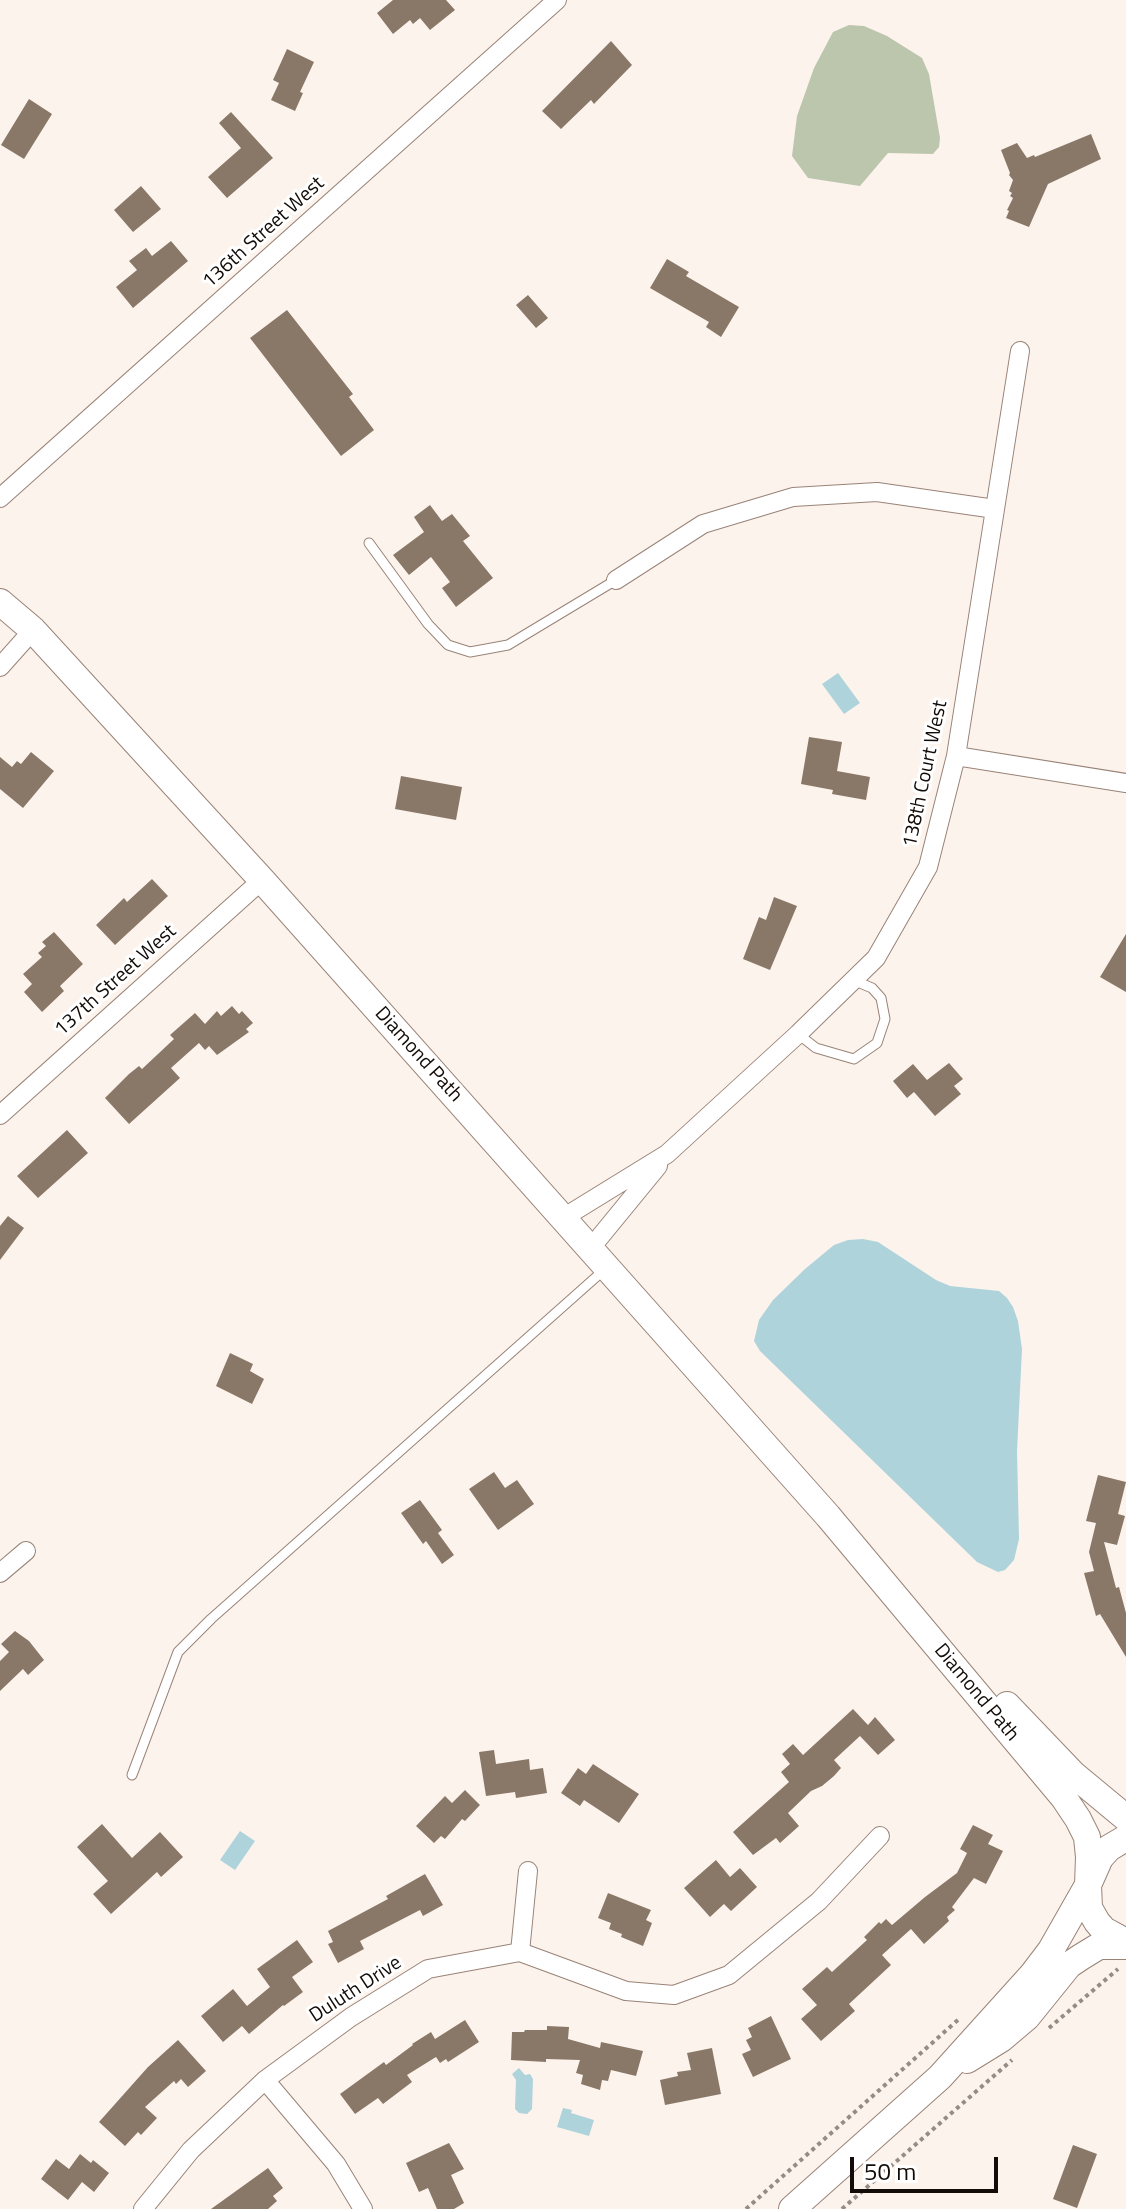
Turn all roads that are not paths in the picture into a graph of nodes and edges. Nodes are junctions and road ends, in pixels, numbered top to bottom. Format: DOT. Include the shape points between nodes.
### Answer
graph roads {
  1 [pos="557,0"];
  2 [pos="1020,351"];
  3 [pos="0,498"];
  4 [pos="995,509"];
  5 [pos="369,543"];
  6 [pos="616,580"];
  7 [pos="0,602"];
  8 [pos="33,630"];
  9 [pos="0,667"];
  10 [pos="956,756"];
  11 [pos="1126,783"];
  12 [pos="262,880"];
  13 [pos="853,980"];
  14 [pos="798,1034"];
  15 [pos="0,1115"];
  16 [pos="667,1154"];
  17 [pos="563,1218"];
  18 [pos="599,1258"];
  19 [pos="828,1516"];
  20 [pos="26,1551"];
  21 [pos="0,1573"];
  22 [pos="132,1775"];
  23 [pos="1126,1818"];
  24 [pos="880,1836"];
  25 [pos="1126,1838"];
  26 [pos="528,1871"];
  27 [pos="1088,1885"];
  28 [pos="1126,1951"];
  29 [pos="520,1952"];
  30 [pos="940,2077"];
  31 [pos="265,2080"];
  32 [pos="143,2209"];
  33 [pos="363,2209"];
  34 [pos="792,2209"];
  1 -- 3 [label="street, 136th Street West"];
  2 -- 4 [label="street, 138th Court West"];
  4 -- 6 [label="street" via="877,492 793,497 703,524"];
  4 -- 10 [label="street, 138th Court West"];
  5 -- 6 [label="lane" via="428,624 448,645 470,652 508,645"];
  7 -- 8 [label="street, Diamond Path"];
  8 -- 9 [label="street"];
  8 -- 12 [label="street, Diamond Path"];
  10 -- 11 [label="street"];
  10 -- 13 [label="street, 138th Court West" via="928,867 876,958"];
  12 -- 15 [label="street, 137th Street West"];
  12 -- 17 [label="street, Diamond Path"];
  13 -- 14 [label="street, 138th Court West"];
  13 -- 14 [label="lane" via="881,998 885,1019 877,1043 854,1059 816,1048"];
  14 -- 16 [label="street, 138th Court West"];
  16 -- 17 [label="street, 138th Court West"];
  16 -- 18 [label="street, 138th Court West"];
  17 -- 18 [label="street, Diamond Path"];
  18 -- 19 [label="street, Diamond Path"];
  18 -- 22 [label="lane" via="178,1652"];
  19 -- 23 [label="street, Diamond Path" via="1073,1774"];
  19 -- 27 [label="street, Diamond Path" via="1064,1798 1087,1837"];
  20 -- 21 [label="street"];
  24 -- 29 [label="street" via="819,1901 729,1975 674,1995 626,1991"];
  25 -- 27 [label="street" via="1100,1858"];
  26 -- 29 [label="street"];
  27 -- 28 [label="street, Diamond Path" via="1089,1908 1097,1922"];
  27 -- 30 [label="street" via="1032,1975"];
  28 -- 30 [label="street" via="1099,1946 1069,1965 1027,2017"];
  29 -- 31 [label="street, Duluth Drive" via="428,1969"];
  30 -- 34 [label="street"];
  31 -- 32 [label="street, Duluth Drive" via="191,2150"];
  31 -- 33 [label="street" via="336,2164"];
}
